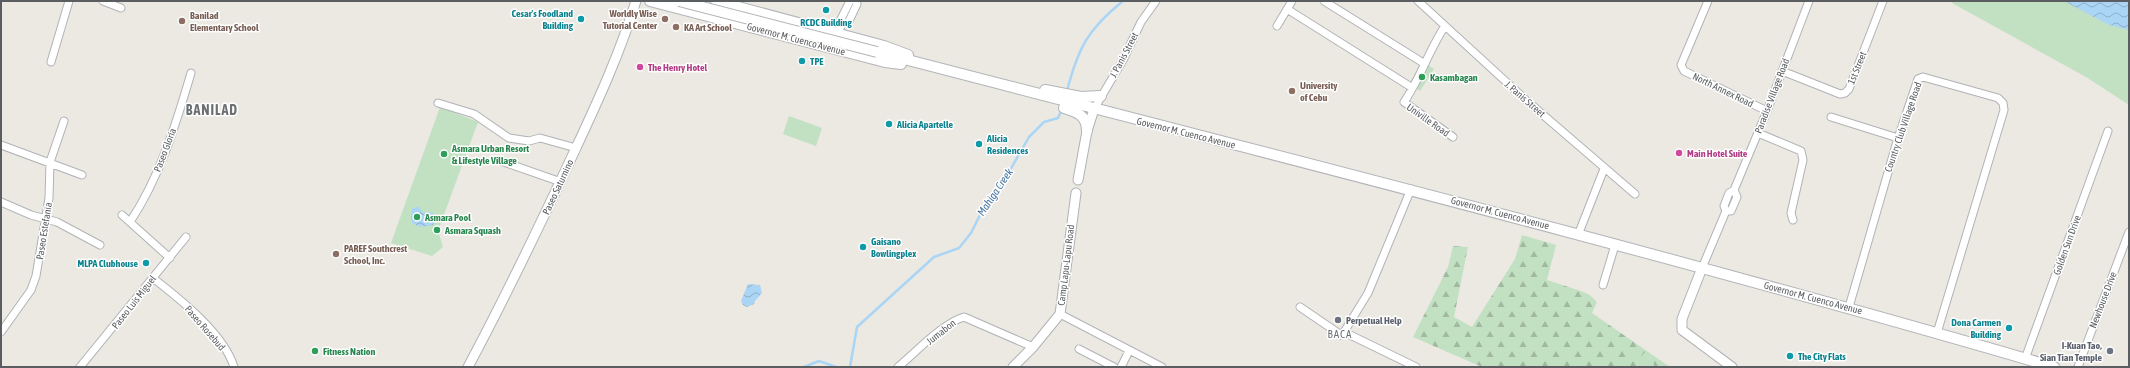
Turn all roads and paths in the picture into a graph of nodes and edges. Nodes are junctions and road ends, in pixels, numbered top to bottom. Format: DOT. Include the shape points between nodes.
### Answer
graph roads {
  1 [pos="68,1"];
  2 [pos="103,1"];
  3 [pos="636,1"];
  4 [pos="650,1"];
  5 [pos="679,1"];
  6 [pos="850,1"];
  7 [pos="856,1"];
  8 [pos="1156,1"];
  9 [pos="1292,1"];
  10 [pos="1324,1"];
  11 [pos="1418,1"];
  12 [pos="1708,1"];
  13 [pos="1809,1"];
  14 [pos="1883,1"];
  15 [pos="719,2"];
  16 [pos="121,8"];
  17 [pos="1287,9"];
  18 [pos="750,10"];
  19 [pos="719,18"];
  20 [pos="842,23"];
  21 [pos="746,25"];
  22 [pos="1277,26"];
  23 [pos="1445,26"];
  24 [pos="837,33"];
  25 [pos="51,62"];
  26 [pos="1425,64"];
  27 [pos="943,70"];
  28 [pos="1782,71"];
  29 [pos="191,73"];
  30 [pos="990,82"];
  31 [pos="1411,87"];
  32 [pos="1042,96"];
  33 [pos="1101,96"];
  34 [pos="438,103"];
  35 [pos="1074,104"];
  36 [pos="1094,109"];
  37 [pos="1767,111"];
  38 [pos="1832,117"];
  39 [pos="64,121"];
  40 [pos="1087,131"];
  41 [pos="2108,131"];
  42 [pos="1758,133"];
  43 [pos="1453,137"];
  44 [pos="1898,138"];
  45 [pos="1,145"];
  46 [pos="576,148"];
  47 [pos="501,161"];
  48 [pos="50,162"];
  49 [pos="1604,170"];
  50 [pos="82,175"];
  51 [pos="1078,180"];
  52 [pos="561,182"];
  53 [pos="1411,189"];
  54 [pos="1076,193"];
  55 [pos="1635,194"];
  56 [pos="1,202"];
  57 [pos="122,215"];
  58 [pos="45,220"];
  59 [pos="1793,220"];
  60 [pos="130,222"];
  61 [pos="2129,232"];
  62 [pos="1578,235"];
  63 [pos="186,237"];
  64 [pos="100,244"];
  65 [pos="1615,245"];
  66 [pos="170,258"];
  67 [pos="1702,268"];
  68 [pos="153,278"];
  69 [pos="1603,285"];
  70 [pos="1300,307"];
  71 [pos="1849,307"];
  72 [pos="1060,314"];
  73 [pos="1,332"];
  74 [pos="1344,332"];
  75 [pos="1937,333"];
  76 [pos="1033,347"];
  77 [pos="1079,350"];
  78 [pos="1129,351"];
  79 [pos="2025,359"];
  80 [pos="80,367"];
  81 [pos="234,367"];
  82 [pos="468,367"];
  83 [pos="898,367"];
  84 [pos="1013,367"];
  85 [pos="1114,367"];
  86 [pos="1121,367"];
  87 [pos="1162,367"];
  88 [pos="1416,367"];
  89 [pos="1732,367"];
  90 [pos="2054,367"];
  91 [pos="2078,367"];
  1 -- 25 [label="street"];
  2 -- 16 [label="street"];
  3 -- 46 [label="street, Paseo Saturnino" via="627,32"];
  4 -- 19 [label="main road, Governor M. Cuenco Avenue"];
  5 -- 27 [label="main road, Governor M. Cuenco Avenue, bridge"];
  6 -- 20 [label="street" via="841,19"];
  7 -- 20 [label="street" via="848,23"];
  8 -- 33 [label="street, J. Panis Street" via="1141,22 1123,60"];
  9 -- 17 [label="street"];
  10 -- 26 [label="street"];
  11 -- 23 [label="street, J. Panis Street"];
  12 -- 37 [label="street, North Annex Road" via="1681,65 1684,71"];
  13 -- 28 [label="street, Paradise Village Road"];
  14 -- 28 [label="street, 1st Street" via="1849,89 1845,93 1840,94"];
  15 -- 18 [label="main road, Governor M. Cuenco Avenue"];
  15 -- 19 [label="main road" via="716,10"];
  17 -- 22 [label="street"];
  17 -- 31 [label="street"];
  18 -- 21 [label="main road"];
  18 -- 24 [label="main road, Governor M. Cuenco Avenue"];
  19 -- 21 [label="main road, Governor M. Cuenco Avenue"];
  20 -- 24 [label="street"];
  21 -- 27 [label="main road, Governor M. Cuenco Avenue" via="885,62"];
  23 -- 26 [label="street" via="1434,42"];
  23 -- 49 [label="street, J. Panis Street"];
  24 -- 27 [label="main road, Governor M. Cuenco Avenue" via="890,48"];
  26 -- 31 [label="street"];
  27 -- 30 [label="main road, Governor M. Cuenco Avenue"];
  28 -- 37 [label="street, Paradise Village Road"];
  29 -- 60 [label="street, Paseo Gloria" via="162,160 146,197"];
  30 -- 32 [label="main road"];
  30 -- 32 [label="main road, Governor M. Cuenco Avenue"];
  31 -- 43 [label="street, Univille Road" via="1404,102"];
  32 -- 35 [label="main road, Governor M. Cuenco Avenue"];
  33 -- 35 [label="main road"];
  33 -- 36 [label="street, J. Panis Street"];
  34 -- 46 [label="street" via="474,114 509,138 529,141 540,138"];
  35 -- 36 [label="main road, Governor M. Cuenco Avenue"];
  35 -- 40 [label="main road" via="1084,117"];
  36 -- 40 [label="street"];
  36 -- 53 [label="main road, Governor M. Cuenco Avenue"];
  37 -- 42 [label="street, Paradise Village Road"];
  38 -- 44 [label="street"];
  39 -- 48 [label="street, Paseo Estefania"];
  40 -- 51 [label="street"];
  41 -- 79 [label="street, Golden Sun Drive"];
  42 -- 59 [label="street" via="1801,151 1803,160 1791,213"];
  42 -- 67 [label="street, Paradise Village Road" via="1734,190 1737,196 1731,211 1726,211"];
  44 -- 71 [label="street, Country Club Village Road"];
  44 -- 75 [label="street, Country Club Village Road" via="1918,79 1923,77 1998,98 2003,103 2004,110"];
  45 -- 48 [label="street"];
  46 -- 52 [label="street, Paseo Saturnino"];
  47 -- 52 [label="street"];
  48 -- 50 [label="street"];
  48 -- 58 [label="street, Paseo Estefania" via="49,198"];
  49 -- 55 [label="street, J. Panis Street"];
  49 -- 62 [label="street"];
  52 -- 82 [label="street, Paseo Saturnino"];
  53 -- 62 [label="main road, Governor M. Cuenco Avenue"];
  53 -- 74 [label="street" via="1368,293"];
  54 -- 72 [label="street, Camp Lapu-Lapu Road"];
  56 -- 58 [label="street"];
  57 -- 60 [label="street"];
  58 -- 64 [label="street" via="57,222"];
  58 -- 73 [label="street, Paseo Estefania" via="36,276 31,290"];
  60 -- 66 [label="street"];
  61 -- 91 [label="street, Newhouse Drive"];
  62 -- 65 [label="main road, Governor M. Cuenco Avenue"];
  63 -- 66 [label="street, Paseo Luis Miguel"];
  65 -- 67 [label="main road, Governor M. Cuenco Avenue"];
  65 -- 69 [label="street"];
  66 -- 68 [label="street, Paseo Luis Miguel"];
  67 -- 71 [label="main road, Governor M. Cuenco Avenue"];
  67 -- 89 [label="street" via="1682,319 1682,330"];
  68 -- 80 [label="street, Paseo Luis Miguel"];
  68 -- 81 [label="street, Paseo Rosebud" via="198,317 226,351"];
  70 -- 74 [label="street" via="1341,335"];
  71 -- 75 [label="main road, Governor M. Cuenco Avenue"];
  72 -- 76 [label="street, Camp Lapu-Lapu Road"];
  72 -- 78 [label="street"];
  74 -- 88 [label="street"];
  75 -- 79 [label="main road, Governor M. Cuenco Avenue"];
  76 -- 83 [label="street, Jumabon" via="964,317 956,319 944,328"];
  76 -- 84 [label="street, Camp Lapu-Lapu Road"];
  77 -- 85 [label="street"];
  78 -- 86 [label="street"];
  78 -- 87 [label="street"];
  79 -- 90 [label="main road, Governor M. Cuenco Avenue"];
}
